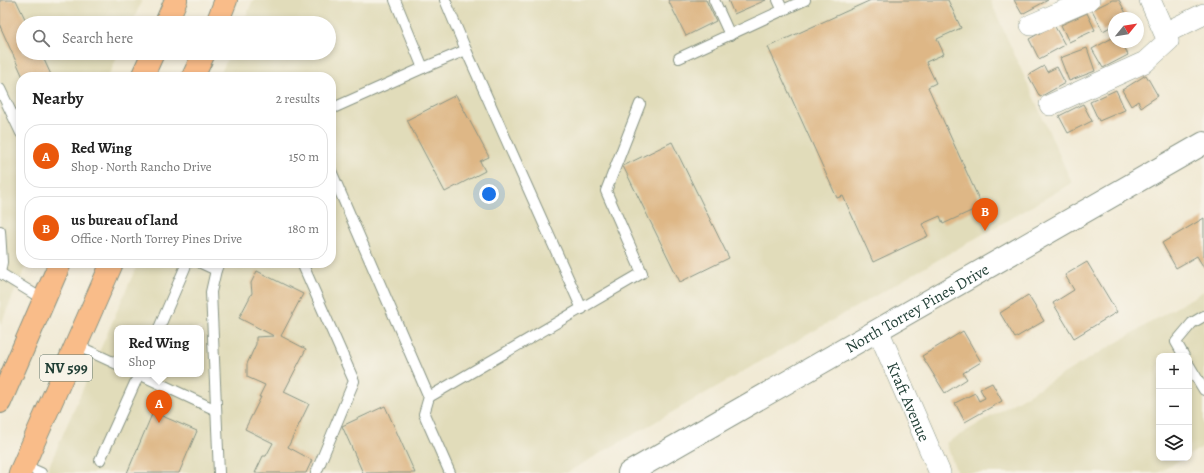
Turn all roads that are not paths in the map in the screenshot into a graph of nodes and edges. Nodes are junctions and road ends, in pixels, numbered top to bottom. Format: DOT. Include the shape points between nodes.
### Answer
graph roads {
  1 [pos="226,0"];
  2 [pos="395,0"];
  3 [pos="445,0"];
  4 [pos="714,0"];
  5 [pos="778,0"];
  6 [pos="806,0"];
  7 [pos="1089,0"];
  8 [pos="1150,0"];
  9 [pos="783,11"];
  10 [pos="1204,14"];
  11 [pos="219,16"];
  12 [pos="1031,25"];
  13 [pos="730,35"];
  14 [pos="1167,37"];
  15 [pos="466,50"];
  16 [pos="680,58"];
  17 [pos="150,60"];
  18 [pos="201,60"];
  19 [pos="423,68"];
  20 [pos="144,72"];
  21 [pos="195,72"];
  22 [pos="0,89"];
  23 [pos="640,104"];
  24 [pos="1050,105"];
  25 [pos="336,107"];
  26 [pos="16,123"];
  27 [pos="1204,143"];
  28 [pos="336,183"];
  29 [pos="0,231"];
  30 [pos="58,268"];
  31 [pos="110,268"];
  32 [pos="185,268"];
  33 [pos="217,268"];
  34 [pos="304,268"];
  35 [pos="0,273"];
  36 [pos="44,300"];
  37 [pos="582,308"];
  38 [pos="1204,316"];
  39 [pos="160,325"];
  40 [pos="878,330"];
  41 [pos="76,345"];
  42 [pos="1182,353"];
  43 [pos="114,363"];
  44 [pos="1192,370"];
  45 [pos="138,377"];
  46 [pos="145,377"];
  47 [pos="1204,390"];
  48 [pos="429,397"];
  49 [pos="0,402"];
  50 [pos="216,410"];
  51 [pos="100,460"];
  52 [pos="28,470"];
  53 [pos="219,473"];
  54 [pos="316,473"];
  55 [pos="450,473"];
  56 [pos="629,473"];
  57 [pos="940,473"];
  1 -- 11 [label="main road"];
  2 -- 19 [label="lane"];
  3 -- 15 [label="lane"];
  4 -- 13 [label="lane"];
  5 -- 9 [label="lane"];
  6 -- 9 [label="lane"];
  7 -- 12 [label="street"];
  8 -- 14 [label="street"];
  9 -- 13 [label="lane"];
  10 -- 14 [label="street"];
  13 -- 16 [label="lane"];
  14 -- 24 [label="street" via="1145,62"];
  15 -- 19 [label="lane"];
  15 -- 37 [label="lane"];
  17 -- 20 [label="main road"];
  18 -- 21 [label="main road"];
  19 -- 25 [label="lane"];
  22 -- 26 [label="lane"];
  23 -- 37 [label="lane" via="606,191 642,273"];
  27 -- 40 [label="street, North Torrey Pines Drive"];
  28 -- 48 [label="lane"];
  29 -- 35 [label="lane"];
  30 -- 36 [label="main road, NV 599"];
  31 -- 41 [label="main road, NV 599"];
  32 -- 39 [label="lane"];
  33 -- 50 [label="lane" via="211,292"];
  34 -- 54 [label="lane" via="354,381"];
  35 -- 36 [label="lane"];
  36 -- 49 [label="main road, NV 599"];
  37 -- 48 [label="lane"];
  38 -- 42 [label="lane" via="1192,322 1176,342"];
  40 -- 56 [label="street, North Torrey Pines Drive"];
  40 -- 57 [label="street, Kraft Avenue"];
  41 -- 43 [label="lane"];
  41 -- 52 [label="main road, NV 599"];
  44 -- 47 [label="lane"];
  45 -- 51 [label="lane"];
  46 -- 50 [label="lane"];
  48 -- 55 [label="lane" via="424,414"];
  50 -- 53 [label="lane"];
}
